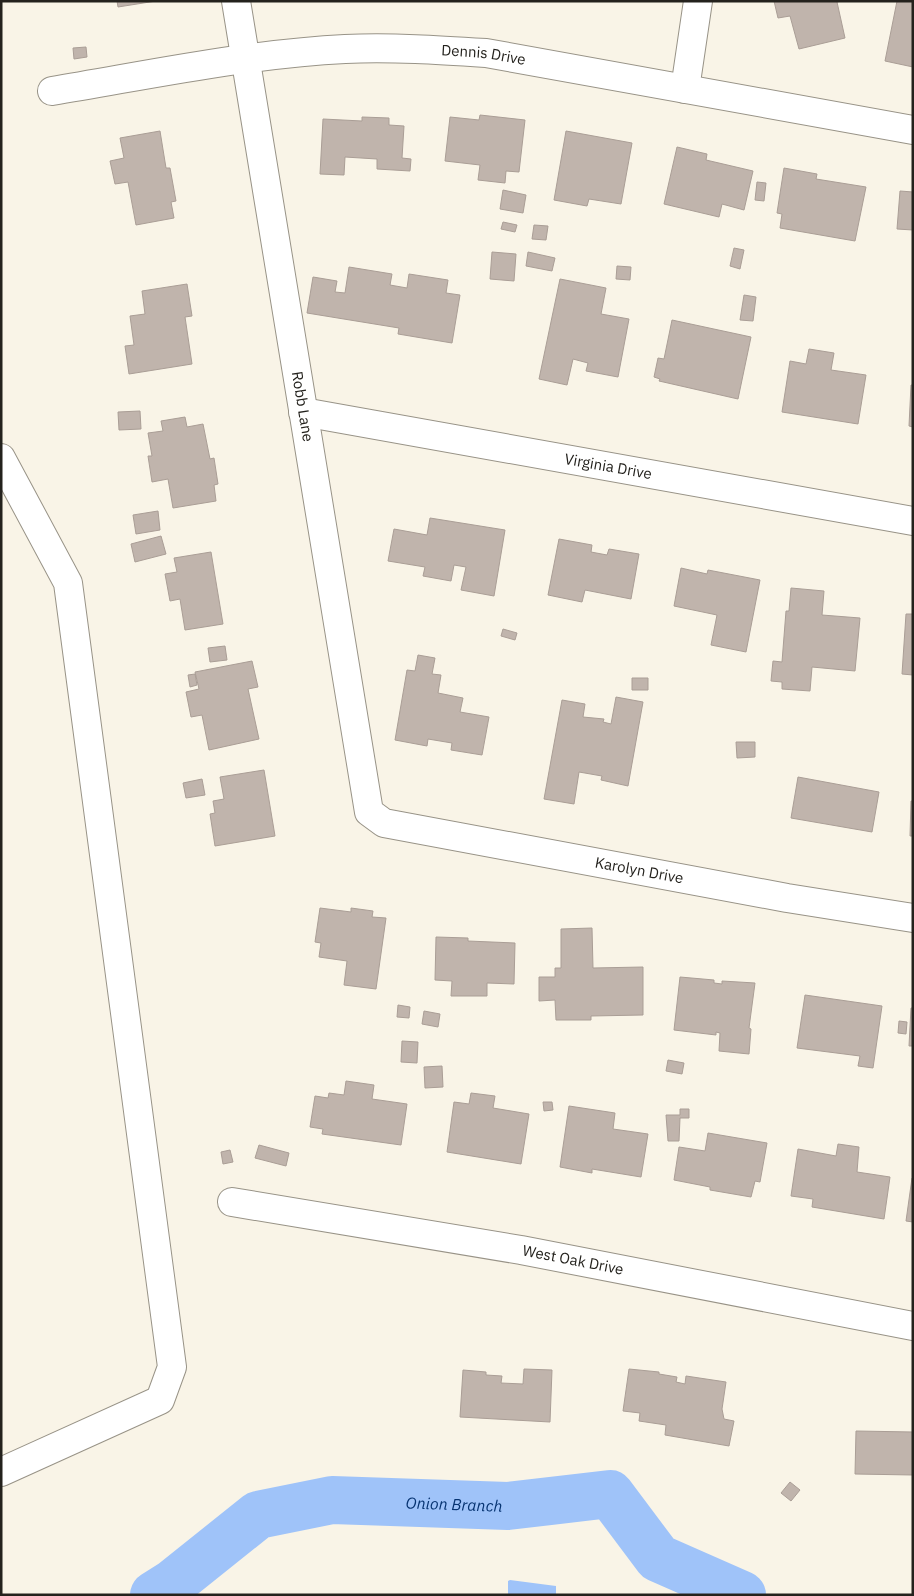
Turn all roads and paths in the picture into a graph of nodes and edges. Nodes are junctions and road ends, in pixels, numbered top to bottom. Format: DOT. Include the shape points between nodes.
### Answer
graph roads {
  1 [pos="236,1"];
  2 [pos="698,1"];
  3 [pos="245,59"];
  4 [pos="686,89"];
  5 [pos="52,91"];
  6 [pos="913,130"];
  7 [pos="303,412"];
  8 [pos="1,458"];
  9 [pos="913,520"];
  10 [pos="369,812"];
  11 [pos="913,918"];
  12 [pos="232,1202"];
  13 [pos="913,1326"];
  14 [pos="1,1472"];
  1 -- 3 [label="street, Robb Lane"];
  2 -- 4 [label="street"];
  3 -- 4 [label="street, Dennis Drive" via="345,50 486,53"];
  3 -- 5 [label="street, Dennis Drive"];
  3 -- 7 [label="street, Robb Lane"];
  4 -- 6 [label="street, Dennis Drive"];
  7 -- 9 [label="street, Virginia Drive"];
  7 -- 10 [label="street, Robb Lane"];
  8 -- 14 [label="street" via="68,583 172,1367 160,1400"];
  10 -- 11 [label="street, Karolyn Drive" via="384,823 787,898"];
  12 -- 13 [label="street, West Oak Drive" via="521,1250"];
}
